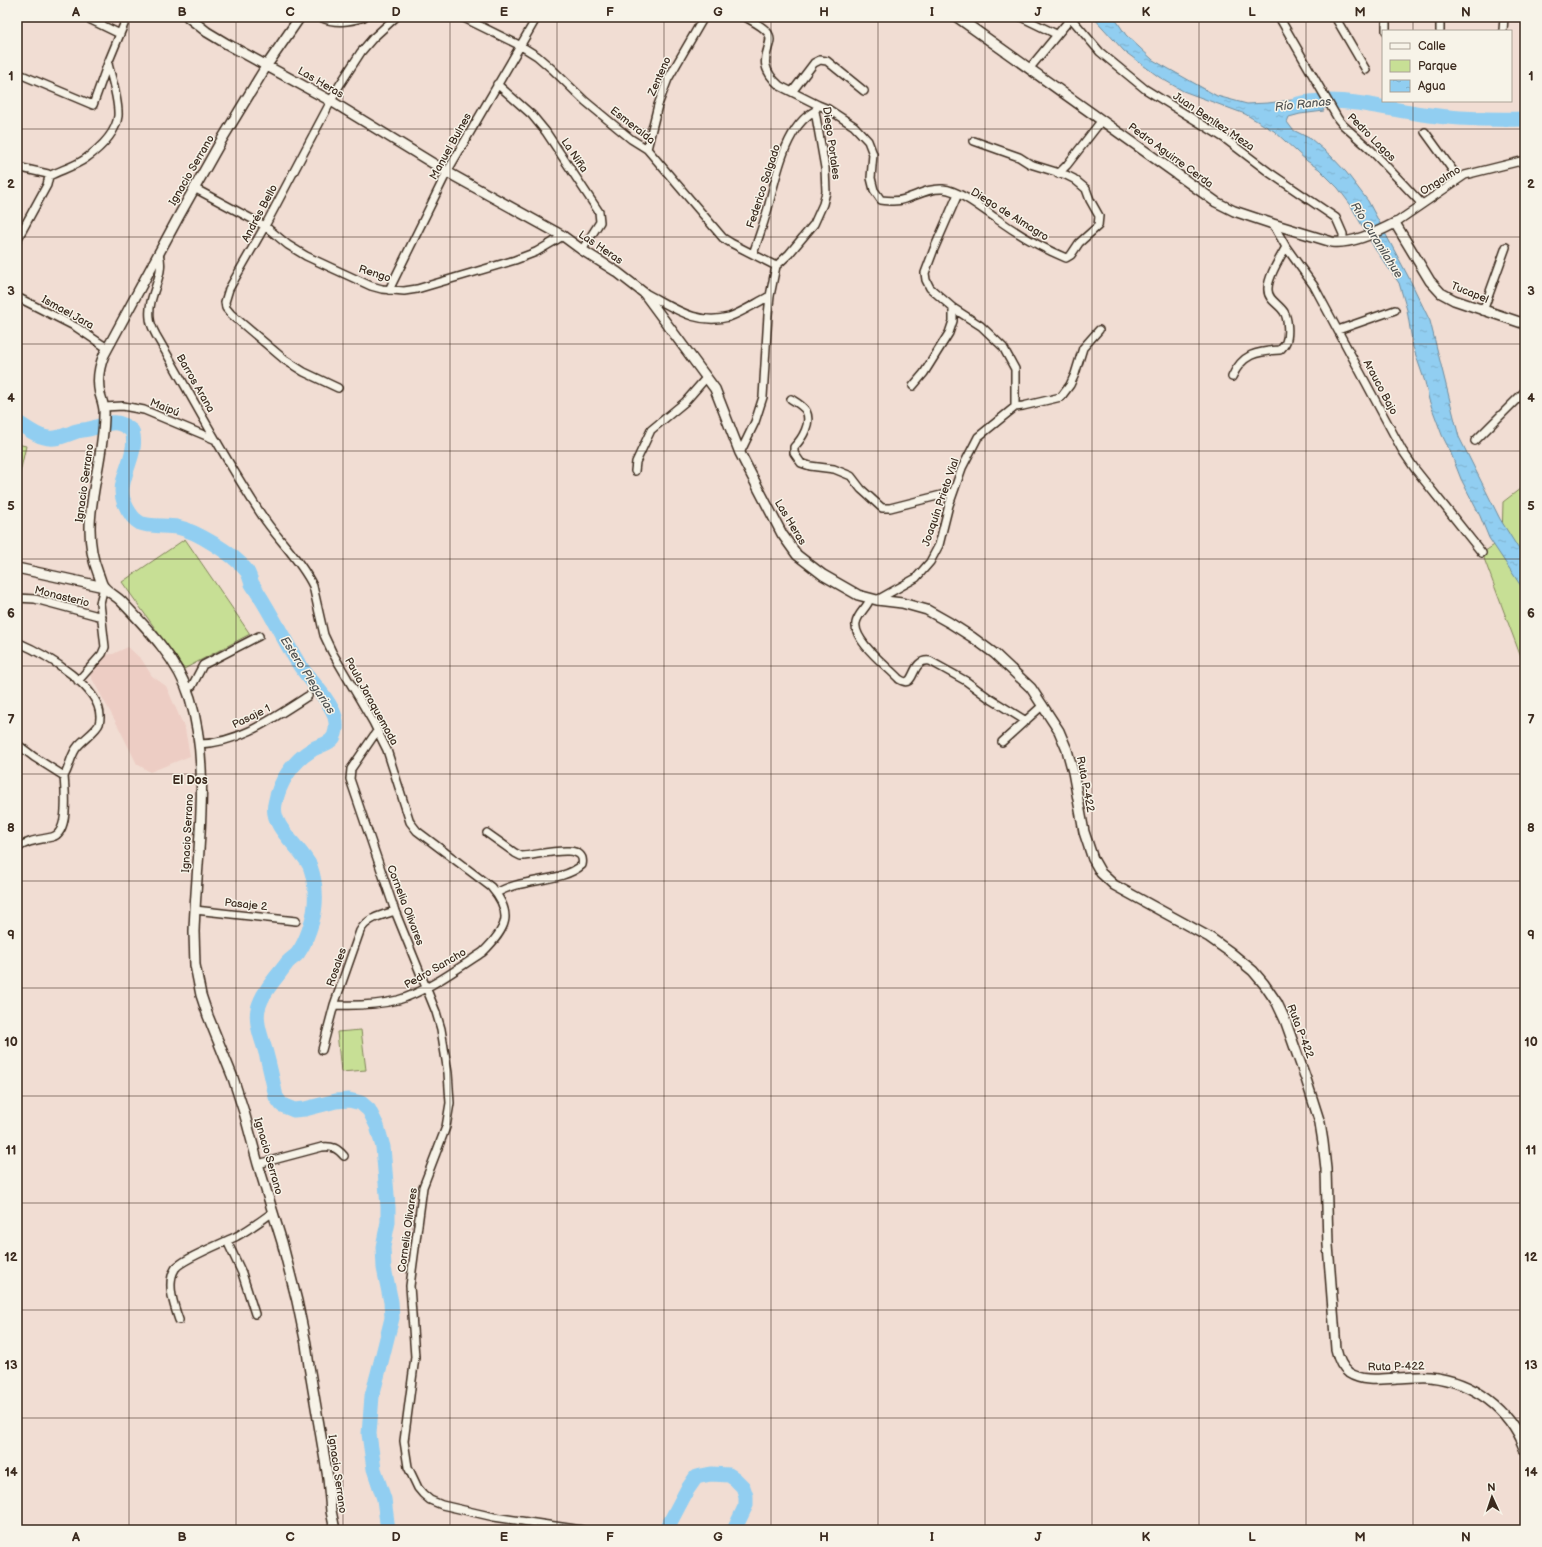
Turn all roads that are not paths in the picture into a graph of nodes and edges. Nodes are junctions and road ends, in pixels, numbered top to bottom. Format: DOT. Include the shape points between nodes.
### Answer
graph roads {
  1 [pos="85,17"];
  2 [pos="127,17"];
  3 [pos="188,17"];
  4 [pos="320,17"];
  5 [pos="364,17"];
  6 [pos="396,17"];
  7 [pos="462,17"];
  8 [pos="537,17"];
  9 [pos="704,17"];
  10 [pos="745,17"];
  11 [pos="957,17"];
  12 [pos="1021,17"];
  13 [pos="1070,17"];
  14 [pos="1279,17"];
  15 [pos="1334,17"];
  16 [pos="1386,17"];
  17 [pos="1440,17"];
  18 [pos="1504,17"];
  19 [pos="296,19"];
  20 [pos="1386,30"];
  21 [pos="1440,30"];
  22 [pos="1503,30"];
  23 [pos="120,34"];
  24 [pos="1056,34"];
  25 [pos="520,46"];
  26 [pos="108,63"];
  27 [pos="267,65"];
  28 [pos="1029,69"];
  29 [pos="1366,70"];
  30 [pos="17,73"];
  31 [pos="497,84"];
  32 [pos="864,91"];
  33 [pos="792,92"];
  34 [pos="330,101"];
  35 [pos="816,108"];
  36 [pos="1102,120"];
  37 [pos="1425,132"];
  38 [pos="974,141"];
  39 [pos="647,149"];
  40 [pos="1525,160"];
  41 [pos="17,167"];
  42 [pos="447,172"];
  43 [pos="1058,174"];
  44 [pos="49,176"];
  45 [pos="1460,179"];
  46 [pos="194,188"];
  47 [pos="958,194"];
  48 [pos="1422,204"];
  49 [pos="1273,224"];
  50 [pos="1392,225"];
  51 [pos="265,226"];
  52 [pos="563,236"];
  53 [pos="17,240"];
  54 [pos="1343,242"];
  55 [pos="1286,247"];
  56 [pos="1506,247"];
  57 [pos="582,250"];
  58 [pos="159,254"];
  59 [pos="753,254"];
  60 [pos="776,266"];
  61 [pos="388,290"];
  62 [pos="644,293"];
  63 [pos="770,296"];
  64 [pos="17,297"];
  65 [pos="953,308"];
  66 [pos="1395,310"];
  67 [pos="1483,311"];
  68 [pos="1525,324"];
  69 [pos="1099,330"];
  70 [pos="1338,330"];
  71 [pos="107,348"];
  72 [pos="1232,377"];
  73 [pos="706,378"];
  74 [pos="913,386"];
  75 [pos="338,388"];
  76 [pos="1525,391"];
  77 [pos="791,399"];
  78 [pos="1015,407"];
  79 [pos="104,411"];
  80 [pos="216,440"];
  81 [pos="1475,441"];
  82 [pos="740,453"];
  83 [pos="635,471"];
  84 [pos="953,492"];
  85 [pos="261,514"];
  86 [pos="1482,553"];
  87 [pos="17,568"];
  88 [pos="104,587"];
  89 [pos="17,598"];
  90 [pos="873,600"];
  91 [pos="889,601"];
  92 [pos="102,617"];
  93 [pos="259,636"];
  94 [pos="17,642"];
  95 [pos="78,681"];
  96 [pos="186,687"];
  97 [pos="308,696"];
  98 [pos="1043,705"];
  99 [pos="1026,720"];
  100 [pos="377,730"];
  101 [pos="1002,742"];
  102 [pos="17,744"];
  103 [pos="199,744"];
  104 [pos="64,776"];
  105 [pos="487,833"];
  106 [pos="17,848"];
  107 [pos="496,894"];
  108 [pos="195,910"];
  109 [pos="396,911"];
  110 [pos="506,920"];
  111 [pos="296,921"];
  112 [pos="427,987"];
  113 [pos="334,1005"];
  114 [pos="322,1050"];
  115 [pos="344,1156"];
  116 [pos="258,1164"];
  117 [pos="273,1212"];
  118 [pos="227,1241"];
  119 [pos="255,1314"];
  120 [pos="179,1320"];
  121 [pos="1525,1449"];
  122 [pos="335,1530"];
  123 [pos="582,1530"];
  1 -- 23 [label="street"];
  2 -- 23 [label="street"];
  3 -- 27 [label="street, Las Heras" via="215,37"];
  4 -- 5 [label="street" via="341,22"];
  6 -- 34 [label="street, Andrés Bello" via="361,52"];
  7 -- 25 [label="street, Esmeralda"];
  8 -- 25 [label="street, Manuel Bulnes"];
  9 -- 39 [label="street, Zenteno" via="668,79 658,105"];
  10 -- 33 [label="street, Diego Portales" via="769,33 765,61 767,71 780,86"];
  11 -- 28 [label="street, Pedro Aguirre Cerda"];
  12 -- 24 [label="street"];
  13 -- 24 [label="street"];
  13 -- 54 [label="street, Juan Benítez Meza" via="1100,52 1145,89 1224,138 1336,218 1343,234"];
  14 -- 48 [label="street, Pedro Lagos" via="1343,125 1371,150"];
  15 -- 29 [label="street"];
  16 -- 20 [label="street"];
  17 -- 21 [label="street"];
  18 -- 22 [label="street"];
  19 -- 27 [label="street, Ignacio Serrano"];
  23 -- 26 [label="street"];
  24 -- 28 [label="street"];
  25 -- 31 [label="street, Manuel Bulnes"];
  25 -- 39 [label="street, Esmeralda" via="546,63 585,102"];
  26 -- 30 [label="street" via="93,105"];
  26 -- 44 [label="street" via="118,107 115,128 103,144 85,159"];
  27 -- 34 [label="street, Las Heras"];
  27 -- 46 [label="street, Ignacio Serrano"];
  28 -- 36 [label="street, Pedro Aguirre Cerda"];
  31 -- 42 [label="street, Manuel Bulnes"];
  31 -- 57 [label="street, La Niña" via="532,115 546,132 599,212 600,222"];
  32 -- 33 [label="street" via="827,61 820,60 814,62"];
  33 -- 35 [label="street, Diego Portales"];
  34 -- 42 [label="street, Las Heras"];
  34 -- 51 [label="street, Andrés Bello"];
  35 -- 47 [label="street, Diego de Almagro" via="828,109 854,126 868,141 873,154 871,178 874,190 881,200 905,199 923,191 944,189"];
  35 -- 59 [label="street, Federico Salgado" via="807,115 788,144 777,171"];
  35 -- 60 [label="street, Diego Portales" via="825,168 826,192 823,204 814,224"];
  36 -- 43 [label="street"];
  36 -- 49 [label="street, Pedro Aguirre Cerda" via="1216,202"];
  37 -- 45 [label="street"];
  38 -- 43 [label="street, Diego de Almagro"];
  39 -- 59 [label="street, Esmeralda" via="724,238"];
  40 -- 45 [label="street, Ongolmo" via="1472,173"];
  41 -- 44 [label="street"];
  42 -- 52 [label="street, Las Heras"];
  42 -- 61 [label="street, Manuel Bulnes"];
  43 -- 47 [label="street, Diego de Almagro" via="1072,178 1086,189 1099,216 1098,226 1066,258 1048,250"];
  44 -- 53 [label="street" via="47,185"];
  45 -- 48 [label="street, Ongolmo"];
  46 -- 51 [label="street, Rengo"];
  46 -- 58 [label="street, Ignacio Serrano"];
  47 -- 65 [label="street" via="925,273 930,288"];
  48 -- 50 [label="street, Ongolmo"];
  49 -- 54 [label="street, Pedro Aguirre Cerda" via="1326,241"];
  49 -- 55 [label="street, Arauco Bajo"];
  50 -- 54 [label="street, Pedro Aguirre Cerda"];
  50 -- 67 [label="street, Tucapel" via="1435,287 1447,297"];
  51 -- 61 [label="street, Rengo" via="306,256 371,286"];
  51 -- 75 [label="street, Andrés Bello" via="229,289 225,298 226,308 285,360"];
  52 -- 57 [label="street, Las Heras"];
  52 -- 61 [label="street, Rengo" via="536,252 499,266 417,289"];
  55 -- 70 [label="street, Arauco Bajo" via="1314,286"];
  55 -- 72 [label="street" via="1268,283 1268,292 1272,300 1284,311 1288,327 1286,343 1280,350 1247,356"];
  56 -- 67 [label="street"];
  57 -- 62 [label="street, Las Heras"];
  58 -- 71 [label="street, Ignacio Serrano"];
  58 -- 80 [label="street, Barros Arana" via="161,269 150,307 151,324"];
  59 -- 60 [label="street, Esmeralda"];
  60 -- 63 [label="street"];
  62 -- 63 [label="street" via="690,317 708,320 729,317"];
  62 -- 73 [label="street, Las Heras"];
  63 -- 82 [label="street" via="763,397 755,422"];
  64 -- 71 [label="street, Ismael Jara" via="76,327"];
  65 -- 74 [label="street" via="953,321 949,333"];
  65 -- 78 [label="street" via="981,326 1003,347 1015,369"];
  66 -- 70 [label="street"];
  67 -- 68 [label="street, Tucapel"];
  69 -- 78 [label="street" via="1083,348 1075,374 1061,397"];
  70 -- 86 [label="street, Arauco Bajo" via="1402,450"];
  71 -- 79 [label="street, Ignacio Serrano" via="99,372"];
  73 -- 82 [label="street, Las Heras" via="715,389"];
  73 -- 83 [label="street" via="685,402 651,430 636,462"];
  76 -- 81 [label="street"];
  77 -- 84 [label="street" via="807,413 806,432 794,447 794,453 801,463 834,469 851,476 882,508"];
  78 -- 84 [label="street, Joaquín Prieto Vial" via="978,437"];
  79 -- 80 [label="street, Maipú" via="123,406 144,410"];
  79 -- 88 [label="street, Ignacio Serrano" via="103,439 90,513 89,538 95,565"];
  80 -- 85 [label="street, Barros Arana"];
  82 -- 90 [label="street, Las Heras" via="782,534 797,555 833,582"];
  84 -- 90 [label="street, Joaquín Prieto Vial" via="939,545 930,562 916,578"];
  85 -- 100 [label="street, Paula Jaraquemada" via="310,580 324,635"];
  87 -- 88 [label="street"];
  88 -- 92 [label="street" via="100,603"];
  88 -- 96 [label="street, Ignacio Serrano" via="120,600 148,631 174,664"];
  89 -- 92 [label="street, Monasterio" via="35,599"];
  90 -- 91 [label="street, Las Heras"];
  90 -- 99 [label="street" via="858,618 857,632 898,679 903,682 909,681 918,664 923,660 930,661"];
  91 -- 98 [label="street, Ruta P-422" via="927,610 972,637 1026,683"];
  92 -- 95 [label="street" via="105,640 102,654"];
  93 -- 96 [label="street" via="203,665 192,686"];
  94 -- 95 [label="street" via="56,663"];
  95 -- 104 [label="street" via="95,698 101,713 99,726 76,747"];
  96 -- 103 [label="street, Ignacio Serrano"];
  97 -- 103 [label="street, Pasaje 1" via="253,730 209,744"];
  98 -- 99 [label="street"];
  98 -- 121 [label="street, Ruta P-422" via="1067,750 1084,832 1100,873 1114,885 1209,937 1230,952 1264,984 1285,1020 1320,1123 1326,1169 1328,1245 1336,1349 1340,1362 1349,1373 1361,1378 1430,1377 1468,1386 1485,1396 1501,1411 1512,1424"];
  99 -- 101 [label="street"];
  100 -- 107 [label="street, Paula Jaraquemada" via="392,761 410,822 417,831 480,877"];
  100 -- 109 [label="street, Cornelia Olivares" via="351,769 350,779"];
  102 -- 104 [label="street"];
  103 -- 108 [label="street, Ignacio Serrano" via="200,811"];
  104 -- 106 [label="street" via="64,819 59,833"];
  105 -- 107 [label="street" via="521,856 569,850 577,852 583,860 582,865 570,872 508,888"];
  107 -- 110 [label="street, Paula Jaraquemada" via="503,906"];
  108 -- 111 [label="street, Pasaje 2"];
  108 -- 116 [label="street, Ignacio Serrano" via="195,964 201,995 233,1078"];
  109 -- 112 [label="street, Cornelia Olivares"];
  109 -- 113 [label="street, Rosales" via="371,920 362,927"];
  110 -- 112 [label="street, Pedro Sancho" via="492,943 483,952"];
  112 -- 113 [label="street, Pedro Sancho" via="398,1000 362,1005"];
  112 -- 123 [label="street, Cornelia Olivares" via="441,1029 450,1086 450,1103 446,1126 423,1188 410,1286 415,1357 404,1441 408,1467 423,1494 442,1505 494,1517"];
  113 -- 114 [label="street, Rosales"];
  115 -- 116 [label="street" via="331,1146"];
  116 -- 117 [label="street, Ignacio Serrano"];
  117 -- 118 [label="street"];
  117 -- 122 [label="street, Ignacio Serrano" via="306,1344"];
  118 -- 119 [label="street" via="242,1273"];
  118 -- 120 [label="street" via="175,1267 172,1287"];
}
